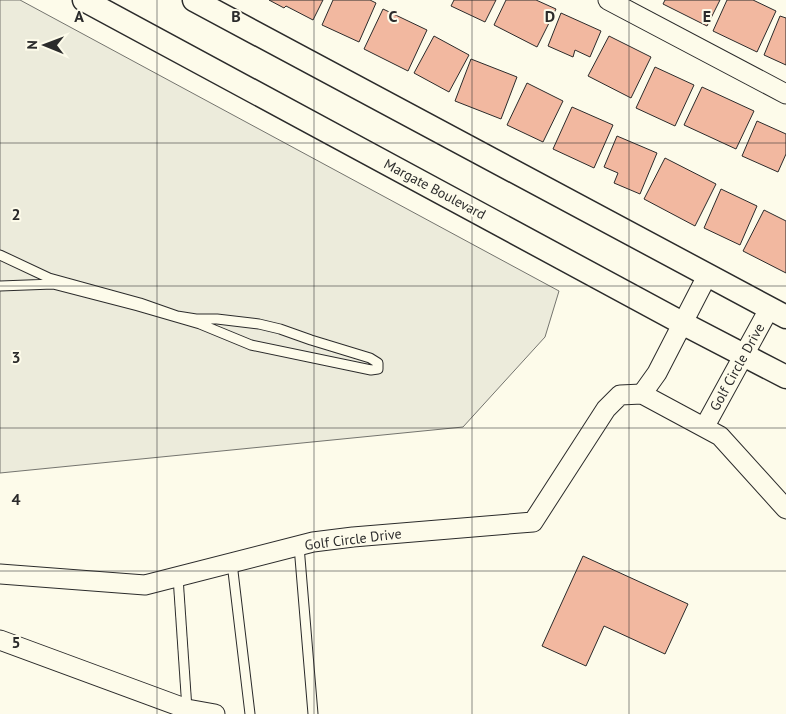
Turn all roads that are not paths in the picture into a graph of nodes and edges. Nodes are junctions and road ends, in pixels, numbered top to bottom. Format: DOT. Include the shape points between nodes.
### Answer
graph roads {
  1 [pos="84,0"];
  2 [pos="194,0"];
  3 [pos="608,0"];
  4 [pos="786,94"];
  5 [pos="0,255"];
  6 [pos="707,276"];
  7 [pos="0,286"];
  8 [pos="778,313"];
  9 [pos="682,323"];
  10 [pos="743,355"];
  11 [pos="786,377"];
  12 [pos="642,394"];
  13 [pos="705,426"];
  14 [pos="786,509"];
  15 [pos="299,546"];
  16 [pos="232,563"];
  17 [pos="0,574"];
  18 [pos="178,577"];
  19 [pos="0,640"];
  20 [pos="187,709"];
  21 [pos="215,714"];
  22 [pos="250,714"];
  23 [pos="313,714"];
  1 -- 9 [label="street, Margate Boulevard"];
  2 -- 6 [label="street"];
  3 -- 4 [label="street"];
  5 -- 7 [label="lane" via="49,278 177,316 239,321 280,329 370,358 378,363 378,369 251,345 200,324 53,284"];
  6 -- 8 [label="street"];
  6 -- 9 [label="street"];
  8 -- 10 [label="street, Golf Circle Drive"];
  9 -- 10 [label="street, Margate Boulevard"];
  9 -- 12 [label="street" via="657,373"];
  10 -- 11 [label="street, Margate Boulevard"];
  10 -- 13 [label="street, Golf Circle Drive"];
  12 -- 13 [label="street, Golf Circle Drive"];
  12 -- 15 [label="street, Golf Circle Drive" via="620,395 606,409 533,522 353,537"];
  13 -- 14 [label="street, Golf Circle Drive" via="720,436"];
  15 -- 16 [label="street, Golf Circle Drive"];
  15 -- 23 [label="lane"];
  16 -- 18 [label="street, Golf Circle Drive"];
  16 -- 22 [label="lane"];
  17 -- 18 [label="street, Golf Circle Drive" via="145,585"];
  18 -- 20 [label="lane"];
  19 -- 20 [label="street"];
  20 -- 21 [label="street"];
}
